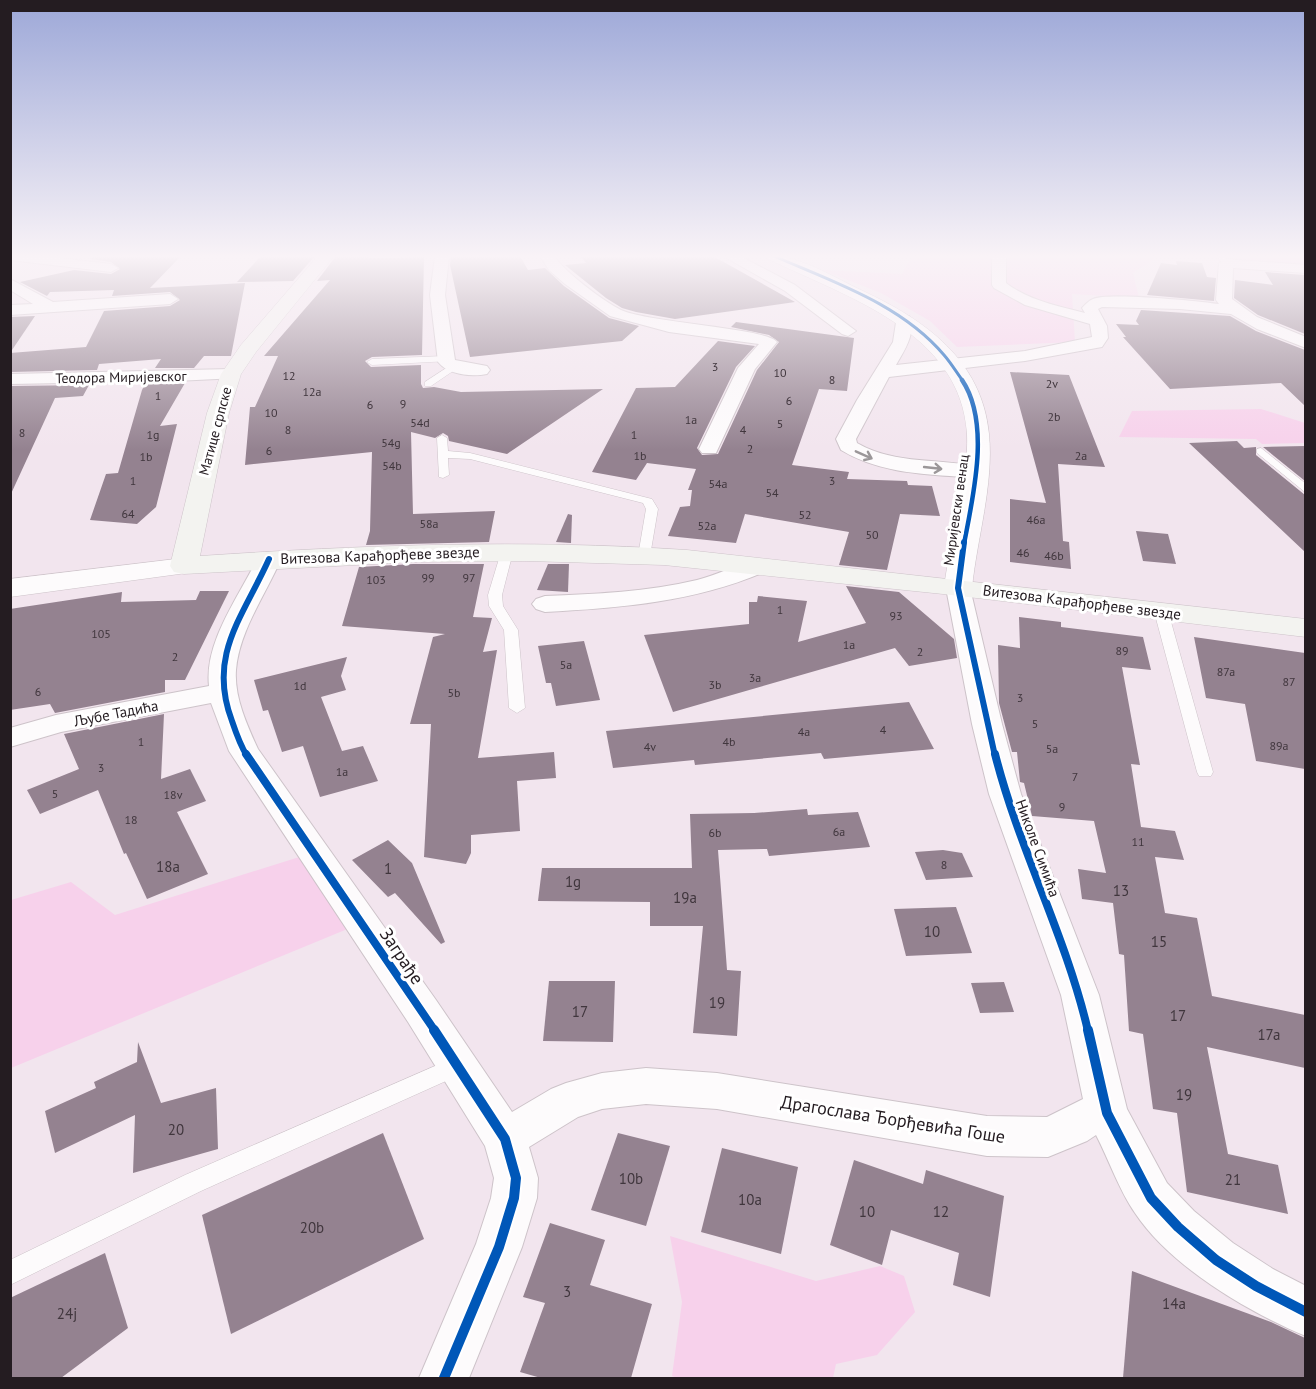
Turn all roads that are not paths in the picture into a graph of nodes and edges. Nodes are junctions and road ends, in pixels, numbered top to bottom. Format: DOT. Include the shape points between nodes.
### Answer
graph roads {
  1 [pos="272,321"];
  2 [pos="441,321"];
  3 [pos="644,321"];
  4 [pos="835,321"];
  5 [pos="903,321"];
  6 [pos="905,321"];
  7 [pos="1096,321"];
  8 [pos="1257,321"];
  9 [pos="848,330"];
  10 [pos="1305,343"];
  11 [pos="372,362"];
  12 [pos="450,363"];
  13 [pos="952,364"];
  14 [pos="481,370"];
  15 [pos="884,372"];
  16 [pos="231,374"];
  17 [pos="10,379"];
  18 [pos="428,384"];
  19 [pos="442,438"];
  20 [pos="709,449"];
  21 [pos="1261,451"];
  22 [pos="442,454"];
  23 [pos="976,472"];
  24 [pos="443,475"];
  25 [pos="1305,490"];
  26 [pos="507,552"];
  27 [pos="644,556"];
  28 [pos="269,559"];
  29 [pos="184,566"];
  30 [pos="758,566"];
  31 [pos="10,588"];
  32 [pos="958,588"];
  33 [pos="545,604"];
  34 [pos="1161,611"];
  35 [pos="1305,628"];
  36 [pos="223,692"];
  37 [pos="517,708"];
  38 [pos="10,738"];
  39 [pos="1205,772"];
  40 [pos="458,1065"];
  41 [pos="1107,1113"];
  42 [pos="506,1139"];
  43 [pos="10,1273"];
  44 [pos="1305,1312"];
  45 [pos="444,1378"];
  1 -- 16 [label="main road, Матице српске"];
  2 -- 12 [label="street"];
  3 -- 20 [label="street" via="759,338 769,344 747,368"];
  4 -- 9 [label="street"];
  5 -- 15 [label="street" via="901,342"];
  6 -- 13 [label="street, Миријевски венац"];
  7 -- 13 [label="street" via="1100,338 1096,344"];
  8 -- 10 [label="street"];
  11 -- 12 [label="lane"];
  12 -- 14 [label="street"];
  12 -- 18 [label="lane"];
  13 -- 15 [label="street"];
  13 -- 23 [label="street, Миријевски венац" via="970,392 976,415"];
  15 -- 23 [label="street, Миријевски венац, one-way" via="846,439 849,446 864,456 891,463"];
  16 -- 17 [label="street, Теодора Миријевског"];
  16 -- 29 [label="main road, Матице српске" via="218,413"];
  19 -- 22 [label="lane"];
  21 -- 25 [label="lane"];
  22 -- 24 [label="lane"];
  22 -- 27 [label="lane" via="482,459 648,501 652,509"];
  23 -- 32 [label="street, Миријевски венац"];
  26 -- 27 [label="main road, Витезова Карађорђеве звезде"];
  26 -- 28 [label="main road, Витезова Карађорђеве звезде"];
  26 -- 37 [label="lane" via="495,595 496,606 510,630"];
  27 -- 30 [label="main road, Витезова Карађорђеве звезде"];
  28 -- 29 [label="main road, Витезова Карађорђеве звезде"];
  28 -- 36 [label="street, Заграђе" via="229,646 222,669"];
  29 -- 31 [label="street, Витезова Карађорђеве звезде"];
  30 -- 32 [label="main road, Витезова Карађорђеве звезде"];
  30 -- 33 [label="street" via="734,578 681,592"];
  32 -- 34 [label="main road, Витезова Карађорђеве звезде"];
  32 -- 41 [label="street, Николе Симића" via="1005,794 1080,995"];
  34 -- 35 [label="main road, Витезова Карађорђеве звезде"];
  34 -- 39 [label="lane"];
  36 -- 38 [label="street, Љубе Тадића" via="56,724"];
  36 -- 40 [label="street, Заграђе" via="244,751"];
  40 -- 42 [label="street, Заграђе"];
  40 -- 43 [label="lane" via="193,1183"];
  41 -- 42 [label="street, Драгослава Ђорђевића Гоше" via="1084,1118 1048,1137 987,1136 717,1091 646,1086 602,1091 566,1102"];
  41 -- 44 [label="street" via="1151,1198 1179,1227 1216,1260"];
  42 -- 45 [label="street, Заграђе" via="516,1178 514,1198 499,1247"];
}
